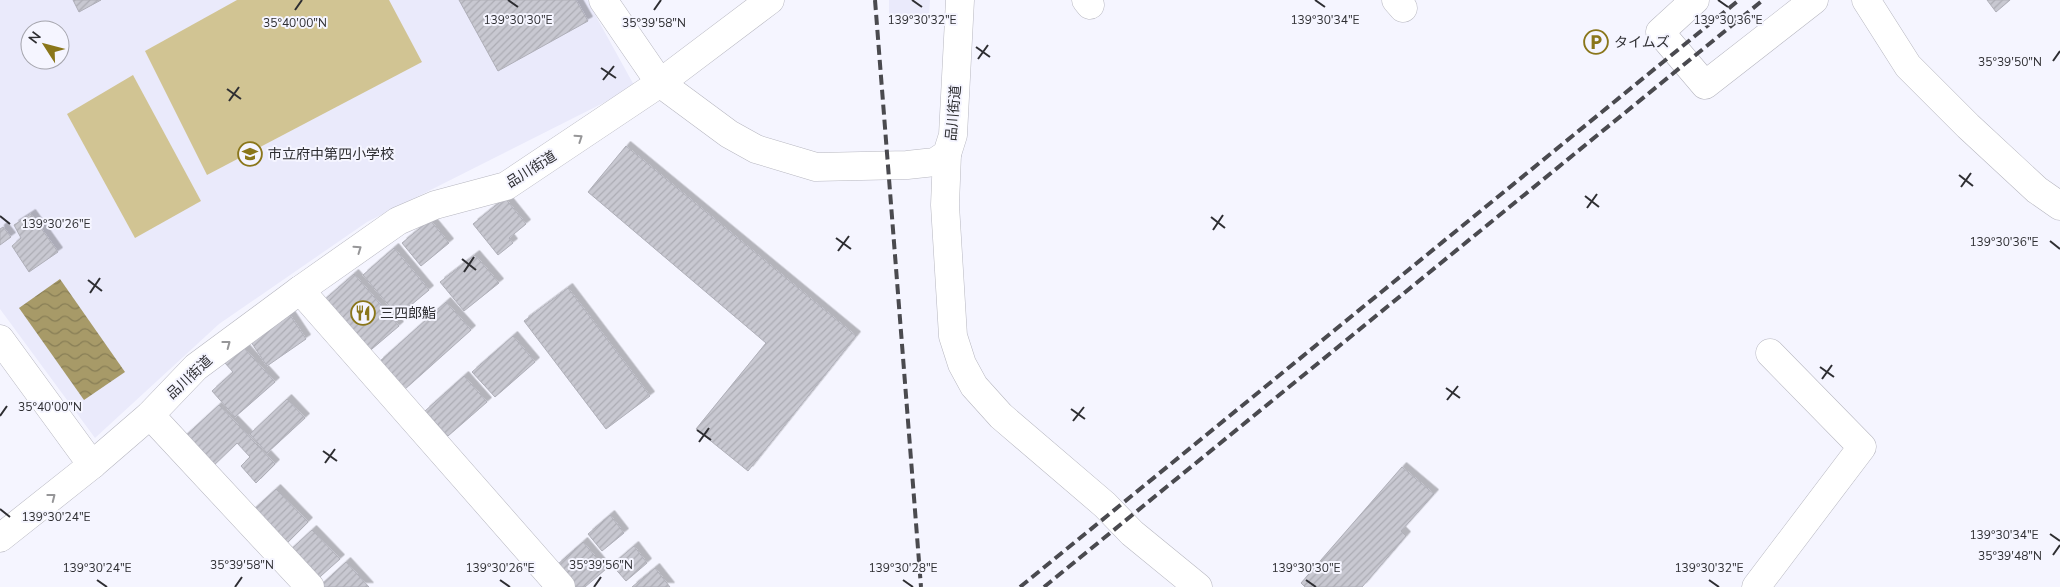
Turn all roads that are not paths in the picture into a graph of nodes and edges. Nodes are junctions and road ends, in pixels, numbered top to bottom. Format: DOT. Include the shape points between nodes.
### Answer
graph roads {
  1 [pos="603,0"];
  2 [pos="770,0"];
  3 [pos="960,0"];
  4 [pos="1695,0"];
  5 [pos="1814,0"];
  6 [pos="1866,0"];
  7 [pos="660,83"];
  8 [pos="947,154"];
  9 [pos="2060,206"];
  10 [pos="300,290"];
  11 [pos="0,339"];
  12 [pos="1770,353"];
  13 [pos="150,415"];
  14 [pos="92,465"];
  15 [pos="0,538"];
  16 [pos="310,587"];
  17 [pos="561,587"];
  18 [pos="1198,587"];
  19 [pos="1756,587"];
  1 -- 7 [label="street"];
  2 -- 7 [label="street"];
  3 -- 8 [label="street, 品川街道" via="953,135"];
  4 -- 5 [label="street" via="1660,32 1705,86"];
  6 -- 9 [label="street" via="1908,66 2037,190"];
  7 -- 8 [label="street, 品川街道" via="729,134 756,149 794,162 833,168 907,165 935,162"];
  10 -- 7 [label="street, 品川街道, one-way" via="398,221 435,205 506,186"];
  8 -- 18 [label="street" via="945,205 954,336 962,364 974,386 1001,416"];
  13 -- 10 [label="street, 品川街道, one-way" via="196,367"];
  10 -- 17 [label="street"];
  11 -- 14 [label="street"];
  12 -- 19 [label="street" via="1862,447"];
  13 -- 14 [label="street, 品川街道"];
  13 -- 16 [label="street"];
  15 -- 14 [label="street, 品川街道, one-way"];
}
